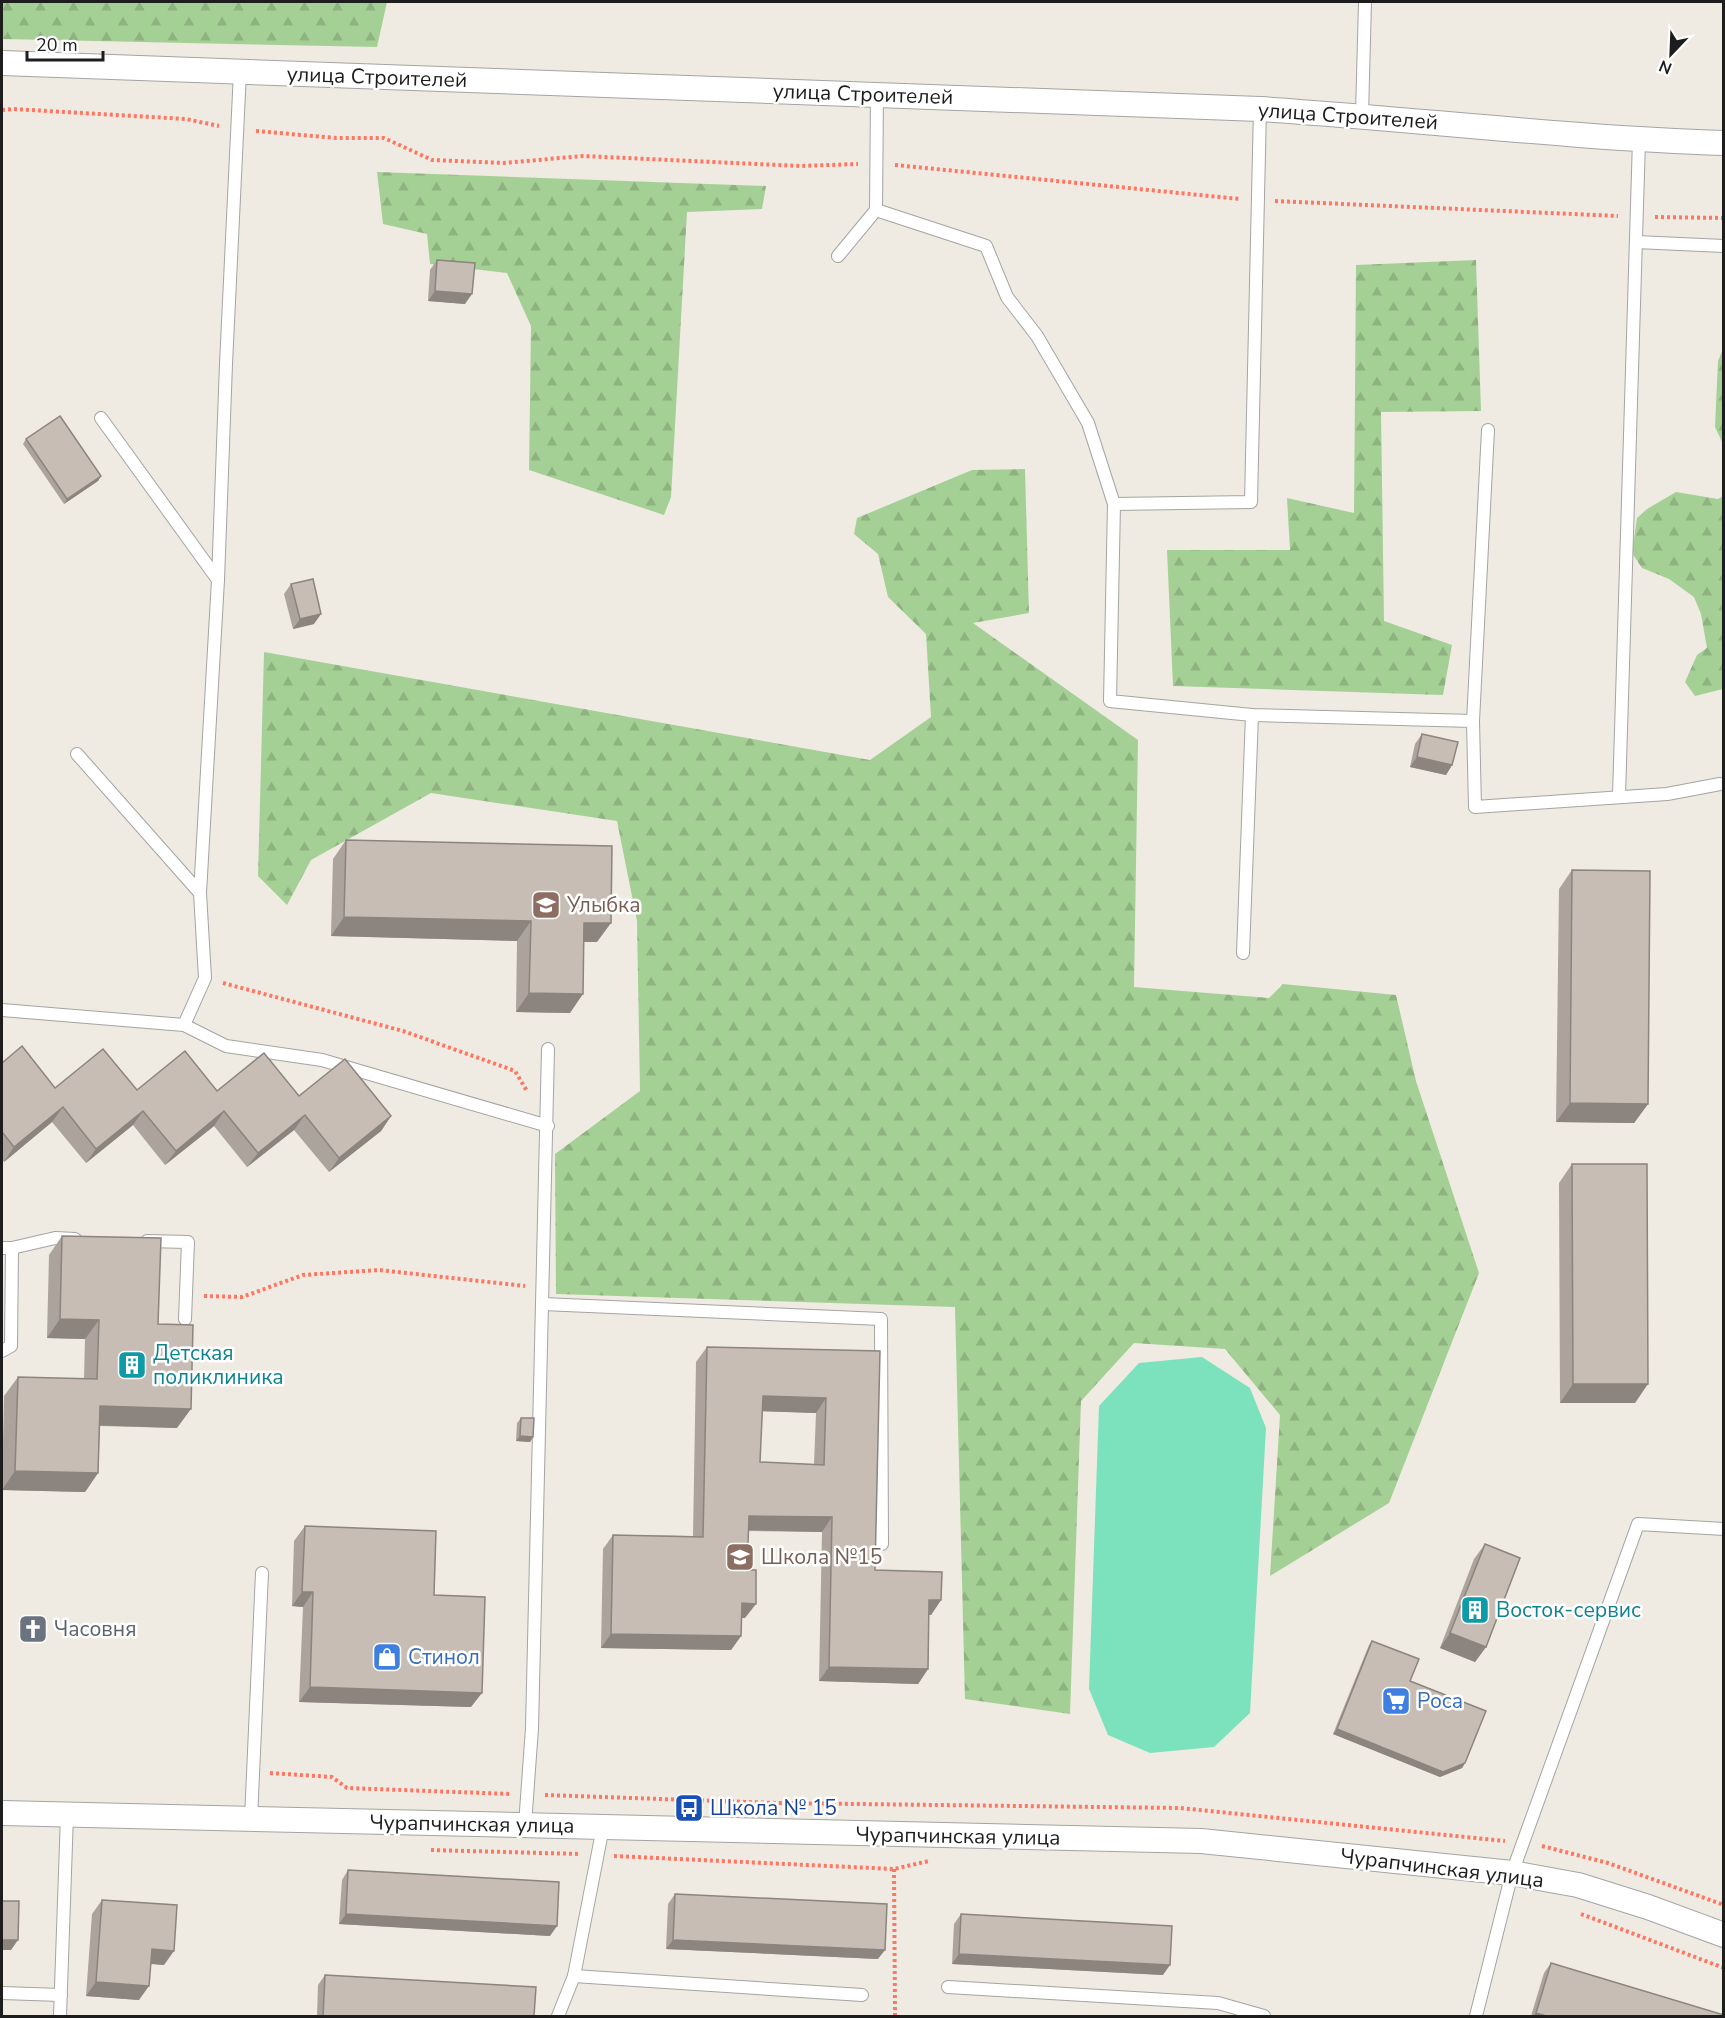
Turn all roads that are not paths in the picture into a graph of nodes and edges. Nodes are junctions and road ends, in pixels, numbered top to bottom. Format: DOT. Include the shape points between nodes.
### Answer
graph roads {
  1 [pos="1365,2"];
  2 [pos="2,63"];
  3 [pos="240,72"];
  4 [pos="877,95"];
  5 [pos="1260,109"];
  6 [pos="1362,115"];
  7 [pos="1639,140"];
  8 [pos="1724,143"];
  9 [pos="876,210"];
  10 [pos="1636,242"];
  11 [pos="1724,246"];
  12 [pos="838,256"];
  13 [pos="101,418"];
  14 [pos="1488,430"];
  15 [pos="1114,504"];
  16 [pos="218,580"];
  17 [pos="1252,715"];
  18 [pos="1473,721"];
  19 [pos="77,754"];
  20 [pos="1722,782"];
  21 [pos="1619,796"];
  22 [pos="200,893"];
  23 [pos="1243,953"];
  24 [pos="2,1010"];
  25 [pos="184,1025"];
  26 [pos="548,1049"];
  27 [pos="548,1126"];
  28 [pos="88,1239"];
  29 [pos="132,1240"];
  30 [pos="7,1248"];
  31 [pos="543,1304"];
  32 [pos="185,1319"];
  33 [pos="2,1351"];
  34 [pos="1724,1529"];
  35 [pos="882,1544"];
  36 [pos="262,1573"];
  37 [pos="2,1813"];
  38 [pos="67,1815"];
  39 [pos="251,1819"];
  40 [pos="525,1826"];
  41 [pos="603,1827"];
  42 [pos="1512,1873"];
  43 [pos="1724,1935"];
  44 [pos="574,1976"];
  45 [pos="948,1987"];
  46 [pos="2,1993"];
  47 [pos="61,1995"];
  48 [pos="862,1995"];
  49 [pos="60,2016"];
  50 [pos="558,2016"];
  51 [pos="1264,2016"];
  52 [pos="1476,2016"];
  1 -- 6 [label="lane"];
  2 -- 3 [label="street, улица Строителей"];
  3 -- 4 [label="street, улица Строителей"];
  3 -- 16 [label="lane"];
  4 -- 5 [label="street, улица Строителей"];
  4 -- 9 [label="lane"];
  5 -- 6 [label="street, улица Строителей"];
  5 -- 15 [label="lane" via="1251,502"];
  6 -- 7 [label="street, улица Строителей"];
  7 -- 8 [label="street, улица Строителей"];
  7 -- 10 [label="lane"];
  9 -- 12 [label="lane"];
  9 -- 15 [label="lane" via="986,246 1007,297 1037,336 1088,423"];
  10 -- 11 [label="lane"];
  10 -- 21 [label="lane"];
  13 -- 16 [label="lane"];
  14 -- 18 [label="lane"];
  15 -- 17 [label="lane" via="1110,701"];
  16 -- 22 [label="lane"];
  17 -- 18 [label="lane"];
  17 -- 23 [label="lane"];
  18 -- 21 [label="lane" via="1475,807"];
  19 -- 22 [label="lane"];
  20 -- 21 [label="lane" via="1667,794"];
  22 -- 25 [label="lane" via="205,978"];
  24 -- 25 [label="lane"];
  25 -- 27 [label="lane" via="226,1046 322,1060"];
  26 -- 27 [label="lane"];
  27 -- 31 [label="lane"];
  28 -- 30 [label="lane" via="55,1238"];
  29 -- 32 [label="lane" via="188,1242"];
  30 -- 33 [label="lane" via="11,1346"];
  31 -- 35 [label="lane" via="881,1319"];
  31 -- 40 [label="lane" via="532,1728"];
  34 -- 42 [label="lane" via="1638,1524"];
  36 -- 39 [label="lane"];
  37 -- 38 [label="street, Чурапчинская улица"];
  38 -- 39 [label="street, Чурапчинская улица"];
  38 -- 47 [label="lane"];
  39 -- 40 [label="street, Чурапчинская улица"];
  40 -- 41 [label="street, Чурапчинская улица"];
  41 -- 42 [label="street, Чурапчинская улица" via="1201,1841"];
  41 -- 44 [label="lane"];
  42 -- 43 [label="street, Чурапчинская улица" via="1578,1885"];
  42 -- 52 [label="lane"];
  44 -- 48 [label="lane"];
  44 -- 50 [label="lane"];
  45 -- 51 [label="lane" via="1218,2003"];
  46 -- 47 [label="lane"];
  47 -- 49 [label="lane"];
}
